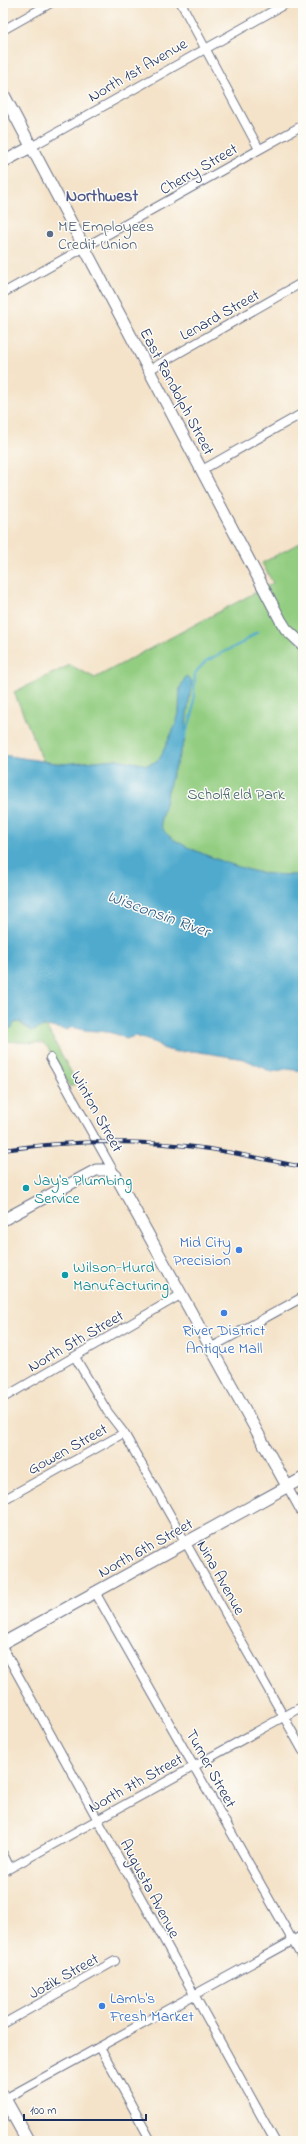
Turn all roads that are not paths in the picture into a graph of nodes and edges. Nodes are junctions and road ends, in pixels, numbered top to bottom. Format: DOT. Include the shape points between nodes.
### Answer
graph roads {
  1 [pos="51,3"];
  2 [pos="181,3"];
  3 [pos="287,3"];
  4 [pos="3,30"];
  5 [pos="206,48"];
  6 [pos="3,93"];
  7 [pos="303,125"];
  8 [pos="32,147"];
  9 [pos="260,149"];
  10 [pos="3,162"];
  11 [pos="85,248"];
  12 [pos="303,282"];
  13 [pos="3,294"];
  14 [pos="149,370"];
  15 [pos="303,414"];
  16 [pos="202,470"];
  17 [pos="303,645"];
  18 [pos="50,1058"];
  19 [pos="116,1176"];
  20 [pos="3,1220"];
  21 [pos="182,1294"];
  22 [pos="303,1297"];
  23 [pos="212,1347"];
  24 [pos="75,1357"];
  25 [pos="3,1398"];
  26 [pos="124,1433"];
  27 [pos="303,1478"];
  28 [pos="287,1486"];
  29 [pos="3,1500"];
  30 [pos="303,1515"];
  31 [pos="186,1542"];
  32 [pos="95,1592"];
  33 [pos="3,1643"];
  34 [pos="3,1648"];
  35 [pos="303,1706"];
  36 [pos="284,1716"];
  37 [pos="303,1751"];
  38 [pos="194,1765"];
  39 [pos="98,1819"];
  40 [pos="3,1854"];
  41 [pos="7,1870"];
  42 [pos="303,1935"];
  43 [pos="293,1941"];
  44 [pos="303,1959"];
  45 [pos="115,1962"];
  46 [pos="194,1996"];
  47 [pos="3,2024"];
  48 [pos="100,2047"];
  49 [pos="4,2099"];
  50 [pos="28,2141"];
  51 [pos="151,2141"];
  52 [pos="275,2141"];
  1 -- 4 [label="street"];
  2 -- 5 [label="street"];
  3 -- 5 [label="street, North 1st Avenue"];
  5 -- 8 [label="street, North 1st Avenue"];
  5 -- 9 [label="street"];
  6 -- 8 [label="street, East Randolph Street"];
  7 -- 9 [label="street, Cherry Street"];
  8 -- 10 [label="street, North 1st Avenue"];
  8 -- 11 [label="street, East Randolph Street"];
  9 -- 11 [label="street, Cherry Street"];
  11 -- 13 [label="street, Cherry Street"];
  11 -- 14 [label="street, East Randolph Street"];
  12 -- 14 [label="street, Lenard Street"];
  14 -- 16 [label="street, East Randolph Street"];
  15 -- 16 [label="street"];
  16 -- 17 [label="street, East Randolph Street" via="286,629"];
  18 -- 19 [label="street, Winton Street"];
  19 -- 20 [label="street" via="104,1169 92,1171"];
  19 -- 21 [label="street, Winton Street"];
  21 -- 23 [label="street, Winton Street"];
  21 -- 24 [label="street, North 5th Street"];
  22 -- 23 [label="street"];
  23 -- 28 [label="street, Winton Street"];
  24 -- 25 [label="street, North 5th Street"];
  24 -- 26 [label="street, Nina Avenue" via="107,1411"];
  26 -- 29 [label="street, Gowen Street"];
  26 -- 31 [label="street, Nina Avenue"];
  27 -- 28 [label="street, North 6th Street"];
  28 -- 30 [label="street, Winton Street"];
  28 -- 31 [label="street, North 6th Street"];
  31 -- 32 [label="street, North 6th Street"];
  31 -- 36 [label="street, Nina Avenue"];
  32 -- 33 [label="street, North 6th Street"];
  32 -- 38 [label="street, Turner Street"];
  34 -- 39 [label="street, Augusta Avenue"];
  35 -- 36 [label="street, North 7th Street"];
  36 -- 37 [label="street, Nina Avenue"];
  36 -- 38 [label="street, North 7th Street"];
  38 -- 39 [label="street, North 7th Street"];
  38 -- 43 [label="street, Turner Street"];
  39 -- 41 [label="street, North 7th Street"];
  39 -- 46 [label="street, Augusta Avenue"];
  40 -- 41 [label="street"];
  42 -- 43 [label="street"];
  43 -- 44 [label="street, Turner Street"];
  43 -- 46 [label="street"];
  45 -- 47 [label="street, Jozik Street"];
  46 -- 48 [label="street"];
  46 -- 52 [label="street, Augusta Avenue"];
  48 -- 49 [label="street"];
  48 -- 51 [label="street"];
  49 -- 50 [label="main road"];
}
